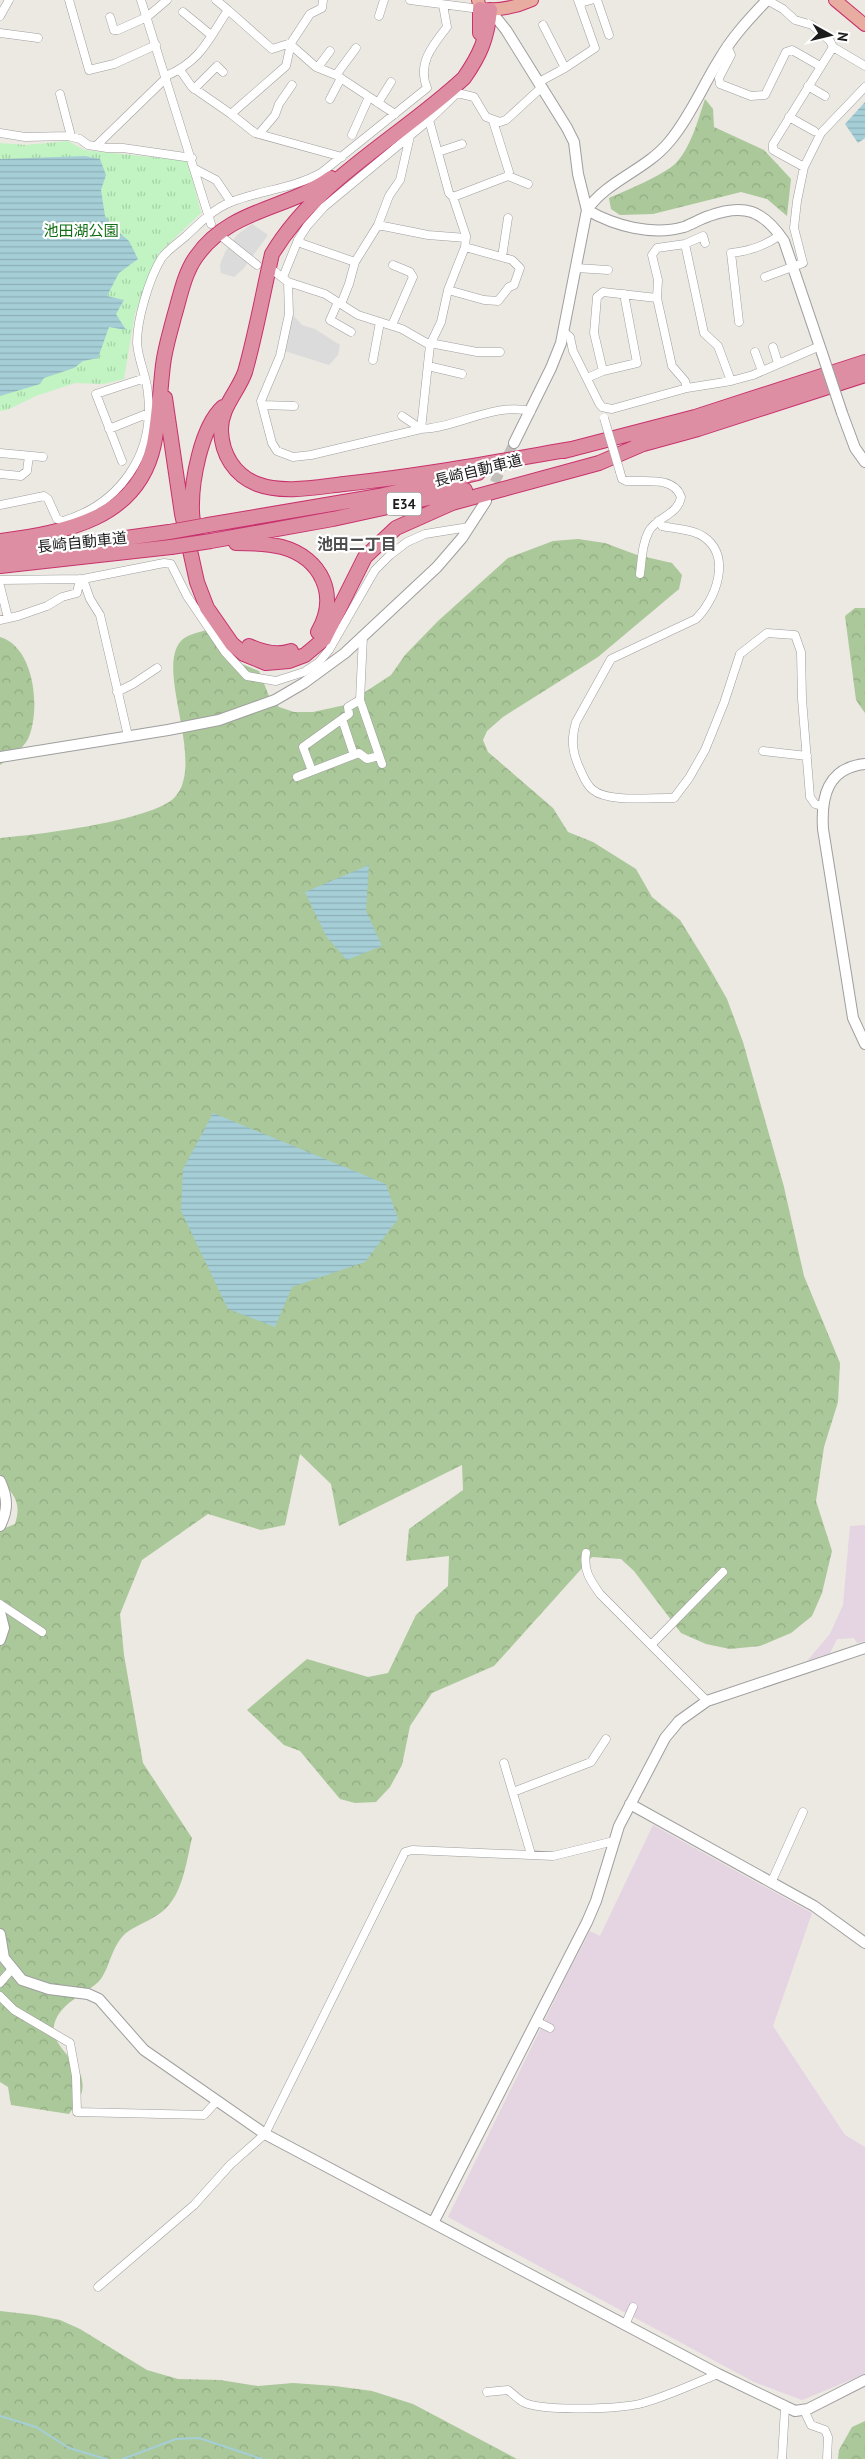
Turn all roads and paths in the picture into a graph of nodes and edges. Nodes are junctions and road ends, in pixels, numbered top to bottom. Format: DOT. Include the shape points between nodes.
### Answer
graph roads {
  1 [pos="9,0"];
  2 [pos="69,0"];
  3 [pos="141,0"];
  4 [pos="167,0"];
  5 [pos="216,0"];
  6 [pos="323,0"];
  7 [pos="384,0"];
  8 [pos="410,0"];
  9 [pos="532,0"];
  10 [pos="591,0"];
  11 [pos="597,0"];
  12 [pos="767,0"];
  13 [pos="835,0"];
  14 [pos="579,1"];
  15 [pos="443,5"];
  16 [pos="484,5"];
  17 [pos="228,10"];
  18 [pos="183,12"];
  19 [pos="0,16"];
  20 [pos="379,16"];
  21 [pos="110,17"];
  22 [pos="147,17"];
  23 [pos="542,25"];
  24 [pos="865,25"];
  25 [pos="0,34"];
  26 [pos="211,35"];
  27 [pos="609,35"];
  28 [pos="38,38"];
  29 [pos="291,44"];
  30 [pos="156,45"];
  31 [pos="727,46"];
  32 [pos="833,47"];
  33 [pos="356,48"];
  34 [pos="330,51"];
  35 [pos="820,66"];
  36 [pos="865,66"];
  37 [pos="318,68"];
  38 [pos="565,68"];
  39 [pos="180,70"];
  40 [pos="224,72"];
  41 [pos="339,76"];
  42 [pos="166,77"];
  43 [pos="391,82"];
  44 [pos="540,84"];
  45 [pos="292,85"];
  46 [pos="808,86"];
  47 [pos="865,87"];
  48 [pos="194,88"];
  49 [pos="60,94"];
  50 [pos="825,96"];
  51 [pos="369,97"];
  52 [pos="330,99"];
  53 [pos="378,103"];
  54 [pos="231,114"];
  55 [pos="394,114"];
  56 [pos="788,117"];
  57 [pos="429,120"];
  58 [pos="493,121"];
  59 [pos="814,132"];
  60 [pos="0,134"];
  61 [pos="259,134"];
  62 [pos="352,135"];
  63 [pos="70,136"];
  64 [pos="410,136"];
  65 [pos="462,144"];
  66 [pos="96,146"];
  67 [pos="438,152"];
  68 [pos="342,157"];
  69 [pos="192,158"];
  70 [pos="804,167"];
  71 [pos="195,168"];
  72 [pos="508,176"];
  73 [pos="528,184"];
  74 [pos="453,197"];
  75 [pos="231,202"];
  76 [pos="587,210"];
  77 [pos="508,218"];
  78 [pos="209,220"];
  79 [pos="378,225"];
  80 [pos="780,235"];
  81 [pos="222,237"];
  82 [pos="466,238"];
  83 [pos="298,240"];
  84 [pos="705,243"];
  85 [pos="685,244"];
  86 [pos="466,247"];
  87 [pos="502,257"];
  88 [pos="355,262"];
  89 [pos="257,265"];
  90 [pos="393,265"];
  91 [pos="793,267"];
  92 [pos="576,268"];
  93 [pos="608,270"];
  94 [pos="274,271"];
  95 [pos="765,277"];
  96 [pos="286,280"];
  97 [pos="448,290"];
  98 [pos="624,294"];
  99 [pos="657,298"];
  100 [pos="340,303"];
  101 [pos="380,322"];
  102 [pos="739,322"];
  103 [pos="392,325"];
  104 [pos="351,332"];
  105 [pos="564,332"];
  106 [pos="430,344"];
  107 [pos="772,347"];
  108 [pos="821,349"];
  109 [pos="500,352"];
  110 [pos="756,352"];
  111 [pos="373,360"];
  112 [pos="865,362"];
  113 [pos="778,363"];
  114 [pos="428,366"];
  115 [pos="762,371"];
  116 [pos="603,372"];
  117 [pos="462,374"];
  118 [pos="865,375"];
  119 [pos="145,378"];
  120 [pos="586,378"];
  121 [pos="730,382"];
  122 [pos="162,383"];
  123 [pos="686,388"];
  124 [pos="231,400"];
  125 [pos="262,405"];
  126 [pos="294,406"];
  127 [pos="606,409"];
  128 [pos="531,411"];
  129 [pos="149,413"];
  130 [pos="402,416"];
  131 [pos="110,429"];
  132 [pos="421,429"];
  133 [pos="514,443"];
  134 [pos="643,444"];
  135 [pos="572,450"];
  136 [pos="0,453"];
  137 [pos="29,456"];
  138 [pos="44,457"];
  139 [pos="122,461"];
  140 [pos="865,462"];
  141 [pos="0,474"];
  142 [pos="486,501"];
  143 [pos="1,504"];
  144 [pos="658,521"];
  145 [pos="469,527"];
  146 [pos="0,541"];
  147 [pos="211,541"];
  148 [pos="0,553"];
  149 [pos="0,566"];
  150 [pos="640,574"];
  151 [pos="81,579"];
  152 [pos="0,580"];
  153 [pos="0,586"];
  154 [pos="4,619"];
  155 [pos="363,636"];
  156 [pos="156,668"];
  157 [pos="118,692"];
  158 [pos="360,700"];
  159 [pos="342,719"];
  160 [pos="128,736"];
  161 [pos="763,751"];
  162 [pos="354,755"];
  163 [pos="379,756"];
  164 [pos="807,756"];
  165 [pos="0,757"];
  166 [pos="382,764"];
  167 [pos="865,764"];
  168 [pos="312,771"];
  169 [pos="297,777"];
  170 [pos="822,806"];
  171 [pos="865,1044"];
  172 [pos="0,1482"];
  173 [pos="0,1526"];
  174 [pos="586,1553"];
  175 [pos="723,1572"];
  176 [pos="0,1604"];
  177 [pos="0,1612"];
  178 [pos="42,1632"];
  179 [pos="0,1640"];
  180 [pos="651,1645"];
  181 [pos="865,1648"];
  182 [pos="707,1701"];
  183 [pos="606,1738"];
  184 [pos="504,1763"];
  185 [pos="513,1792"];
  186 [pos="630,1804"];
  187 [pos="803,1812"];
  188 [pos="614,1841"];
  189 [pos="531,1854"];
  190 [pos="771,1883"];
  191 [pos="0,1934"];
  192 [pos="865,1943"];
  193 [pos="12,1970"];
  194 [pos="0,1983"];
  195 [pos="0,1996"];
  196 [pos="536,2022"];
  197 [pos="550,2028"];
  198 [pos="217,2101"];
  199 [pos="265,2134"];
  200 [pos="433,2223"];
  201 [pos="98,2287"];
  202 [pos="633,2307"];
  203 [pos="625,2325"];
  204 [pos="718,2374"];
  205 [pos="865,2380"];
  206 [pos="487,2392"];
  207 [pos="785,2408"];
  208 [pos="804,2410"];
  209 [pos="782,2459"];
  210 [pos="827,2459"];
  1 -- 19 [label="street"];
  2 -- 30 [label="street" via="89,70 114,64"];
  3 -- 22 [label="street"];
  4 -- 22 [label="street"];
  5 -- 17 [label="street"];
  6 -- 29 [label="street" via="322,8 310,14"];
  7 -- 20 [label="street"];
  8 -- 15 [label="street"];
  9 -- 16 [label="highway" via="514,8"];
  10 -- 14 [label="street"];
  11 -- 27 [label="street"];
  12 -- 31 [label="street"];
  12 -- 32 [label="street" via="795,20 812,25"];
  13 -- 24 [label="highway"];
  14 -- 38 [label="street" via="595,48"];
  15 -- 16 [label="street"];
  15 -- 55 [label="street" via="446,27 424,65 427,88"];
  16 -- 44 [label="street" via="506,30"];
  16 -- 122 [label="highway" via="473,52 460,74 444,88 322,184 234,221 198,254 189,267 176,309"];
  16 -- 124 [label="highway" via="487,34 478,57 464,78 314,201 282,236 272,254 244,374"];
  17 -- 26 [label="street"];
  17 -- 29 [label="street" via="272,49"];
  18 -- 26 [label="street"];
  21 -- 22 [label="street" via="114,30 118,30"];
  22 -- 30 [label="street"];
  23 -- 38 [label="street"];
  25 -- 28 [label="street"];
  26 -- 39 [label="street" via="196,58"];
  29 -- 37 [label="street"];
  29 -- 54 [label="street" via="286,66"];
  30 -- 42 [label="street"];
  31 -- 35 [label="street" via="731,55 719,78 720,84 751,96 765,95 786,52 792,50"];
  31 -- 76 [label="street" via="668,143 647,164 600,194"];
  32 -- 35 [label="street"];
  32 -- 36 [label="street"];
  33 -- 41 [label="street"];
  34 -- 37 [label="street"];
  35 -- 46 [label="street"];
  37 -- 41 [label="street"];
  38 -- 44 [label="street"];
  39 -- 42 [label="street"];
  39 -- 48 [label="street"];
  40 -- 48 [label="street" via="215,64"];
  41 -- 51 [label="street"];
  41 -- 52 [label="street"];
  42 -- 66 [label="street"];
  42 -- 69 [label="street"];
  43 -- 53 [label="street"];
  44 -- 58 [label="street" via="506,120"];
  44 -- 76 [label="street" via="574,142"];
  45 -- 61 [label="street" via="275,115"];
  46 -- 50 [label="street"];
  46 -- 56 [label="street"];
  47 -- 70 [label="street" via="821,134"];
  48 -- 54 [label="street"];
  49 -- 63 [label="street"];
  51 -- 53 [label="street"];
  51 -- 62 [label="street"];
  53 -- 55 [label="street"];
  54 -- 61 [label="street"];
  55 -- 68 [label="street"];
  56 -- 59 [label="street"];
  56 -- 70 [label="street" via="773,150"];
  57 -- 58 [label="street" via="457,93 474,97 486,117"];
  57 -- 64 [label="street"];
  57 -- 67 [label="street"];
  58 -- 72 [label="street"];
  60 -- 63 [label="street"];
  61 -- 68 [label="street"];
  63 -- 66 [label="street"];
  64 -- 79 [label="street" via="400,180 389,196"];
  64 -- 83 [label="street" via="324,207"];
  65 -- 67 [label="street"];
  66 -- 69 [label="street"];
  67 -- 74 [label="street" via="449,193"];
  68 -- 75 [label="street" via="301,183"];
  69 -- 71 [label="street"];
  70 -- 91 [label="street" via="794,228 803,263"];
  71 -- 75 [label="street" via="216,180"];
  71 -- 78 [label="street"];
  72 -- 73 [label="street"];
  72 -- 74 [label="street"];
  74 -- 82 [label="street"];
  75 -- 78 [label="street"];
  76 -- 80 [label="street" via="602,219 628,227 660,230 684,226 728,209 746,209 762,216"];
  76 -- 92 [label="street"];
  77 -- 87 [label="street"];
  78 -- 119 [label="street" via="161,258 140,314 138,356"];
  79 -- 82 [label="street" via="428,235"];
  79 -- 88 [label="street"];
  80 -- 91 [label="street"];
  80 -- 102 [label="street" via="750,251 731,252"];
  81 -- 89 [label="street"];
  82 -- 86 [label="street"];
  83 -- 88 [label="street"];
  83 -- 96 [label="street"];
  84 -- 85 [label="street" via="703,236"];
  85 -- 99 [label="street" via="657,248 652,255 658,280"];
  85 -- 121 [label="street" via="704,333 718,346"];
  86 -- 87 [label="street"];
  86 -- 97 [label="street"];
  87 -- 97 [label="street" via="512,260 520,268 514,285 502,299 484,300"];
  88 -- 100 [label="street" via="350,284"];
  90 -- 103 [label="street" via="410,272 413,277"];
  91 -- 95 [label="street"];
  91 -- 108 [label="street"];
  92 -- 93 [label="street"];
  92 -- 105 [label="street"];
  94 -- 96 [label="street"];
  96 -- 100 [label="street"];
  96 -- 125 [label="street" via="289,314 280,356"];
  97 -- 106 [label="street" via="441,322"];
  98 -- 99 [label="street"];
  98 -- 116 [label="street" via="603,292 597,297 594,332"];
  98 -- 116 [label="street" via="637,363"];
  99 -- 123 [label="street" via="672,366"];
  100 -- 101 [label="street" via="358,315"];
  100 -- 104 [label="street" via="330,320"];
  101 -- 103 [label="street"];
  101 -- 111 [label="street"];
  103 -- 106 [label="street"];
  105 -- 120 [label="street" via="570,338"];
  105 -- 128 [label="street"];
  106 -- 109 [label="street" via="477,352"];
  106 -- 114 [label="street"];
  107 -- 113 [label="street"];
  108 -- 113 [label="street"];
  108 -- 140 [label="street, bridge" via="855,448"];
  110 -- 115 [label="street"];
  112 -- 135 [label="highway, 長崎自動車道 / E34" via="695,417"];
  113 -- 115 [label="street"];
  114 -- 117 [label="street"];
  114 -- 132 [label="street"];
  115 -- 121 [label="street"];
  116 -- 120 [label="street"];
  118 -- 134 [label="highway, 長崎自動車道 / E34"];
  119 -- 129 [label="street"];
  119 -- 131 [label="street" via="96,394"];
  120 -- 127 [label="street" via="599,403"];
  121 -- 123 [label="street"];
  122 -- 134 [label="highway" via="182,514 197,582 207,608 232,644 244,654 266,663 289,661 305,655 324,639 366,557 396,528 452,503 599,463"];
  122 -- 146 [label="highway" via="154,445 148,465 124,499 107,512 67,529"];
  123 -- 127 [label="street"];
  124 -- 135 [label="highway" via="221,428 223,449 243,476 257,484 273,487 309,488 393,479"];
  124 -- 147 [label="highway" via="218,412 196,466 192,511 204,580 228,628 244,643 262,652 284,653 302,647 316,635 325,620 327,595 318,572 307,560 282,547"];
  125 -- 126 [label="street"];
  125 -- 132 [label="street" via="272,443 277,451 293,456 311,455"];
  127 -- 144 [label="street, bridge" via="604,418 622,479 668,483 675,487 681,498 680,504"];
  128 -- 132 [label="street" via="519,408 434,429"];
  128 -- 133 [label="street"];
  129 -- 131 [label="street"];
  129 -- 143 [label="street" via="141,454 134,470 109,498 93,508 64,521 57,519 44,496"];
  130 -- 132 [label="street"];
  131 -- 139 [label="street"];
  134 -- 147 [label="highway, 長崎自動車道 / E34" via="445,495"];
  135 -- 148 [label="highway, 長崎自動車道 / E34, bridge" via="379,496 169,532"];
  136 -- 137 [label="street"];
  137 -- 138 [label="street"];
  137 -- 141 [label="street" via="27,471 21,476"];
  142 -- 145 [label="street"];
  144 -- 150 [label="street" via="645,540"];
  144 -- 164 [label="street" via="662,526 694,532 710,543 718,559 718,580 703,612 696,619 611,659 572,733 574,756 587,784 609,797 674,798 705,750 740,654 767,633 795,635 801,652"];
  145 -- 151 [label="street" via="425,534 390,555 375,570 330,650 304,672 276,681 247,676 225,652 187,596 171,564"];
  145 -- 155 [label="street" via="437,567"];
  147 -- 149 [label="highway, 長崎自動車道 / E34, bridge"];
  151 -- 152 [label="street"];
  151 -- 154 [label="street" via="77,593"];
  151 -- 157 [label="street" via="100,615"];
  153 -- 154 [label="street"];
  155 -- 158 [label="street"];
  155 -- 160 [label="street" via="304,683 275,700 219,720"];
  156 -- 157 [label="street"];
  157 -- 160 [label="street"];
  158 -- 159 [label="street" via="348,707 349,714"];
  158 -- 163 [label="street"];
  159 -- 162 [label="street"];
  159 -- 168 [label="street" via="303,747"];
  160 -- 165 [label="street"];
  161 -- 164 [label="street"];
  162 -- 163 [label="street" via="367,759"];
  162 -- 168 [label="street"];
  163 -- 166 [label="street"];
  164 -- 170 [label="street" via="810,798"];
  167 -- 170 [label="street" via="841,772 830,784"];
  168 -- 169 [label="street"];
  170 -- 171 [label="street" via="853,1018"];
  172 -- 173 [label="street" via="7,1503"];
  174 -- 180 [label="street" via="584,1563 588,1578"];
  175 -- 180 [label="street"];
  176 -- 178 [label="street"];
  177 -- 179 [label="street" via="4,1628"];
  180 -- 182 [label="street"];
  181 -- 182 [label="street"];
  182 -- 186 [label="street" via="679,1721 665,1738"];
  183 -- 185 [label="street" via="591,1762"];
  184 -- 185 [label="street"];
  185 -- 189 [label="street"];
  186 -- 188 [label="street"];
  186 -- 190 [label="street"];
  187 -- 190 [label="street"];
  188 -- 189 [label="street" via="553,1856"];
  188 -- 196 [label="street" via="596,1901"];
  189 -- 199 [label="street" via="405,1852"];
  190 -- 192 [label="street" via="814,1906"];
  191 -- 193 [label="street" via="4,1958"];
  193 -- 194 [label="street"];
  193 -- 198 [label="street" via="32,1985 88,1994 99,1999 144,2050"];
  195 -- 198 [label="street" via="14,2010 70,2044 76,2076 77,2112 204,2115"];
  196 -- 197 [label="street"];
  196 -- 200 [label="street"];
  198 -- 199 [label="street"];
  199 -- 200 [label="street"];
  199 -- 201 [label="street" via="230,2165 194,2205"];
  200 -- 203 [label="street"];
  202 -- 203 [label="street"];
  203 -- 204 [label="street"];
  204 -- 206 [label="street" via="663,2397 618,2408 564,2408 524,2403 508,2390"];
  204 -- 207 [label="street"];
  205 -- 208 [label="street"];
  207 -- 208 [label="street"];
  207 -- 209 [label="street"];
  208 -- 210 [label="street" via="811,2425 825,2430 828,2437"];
}
